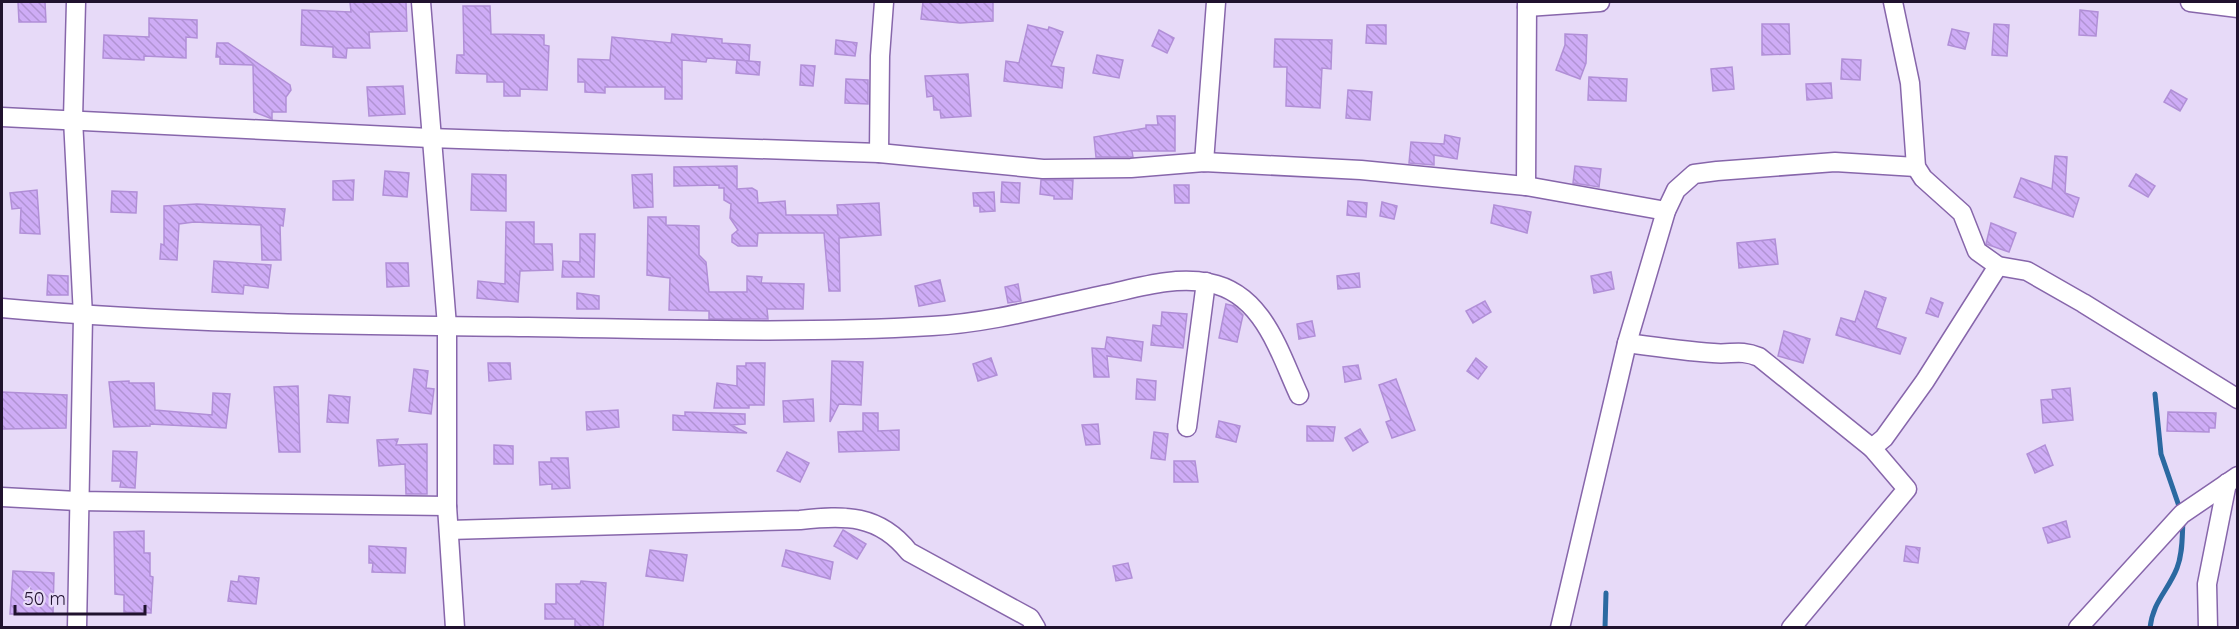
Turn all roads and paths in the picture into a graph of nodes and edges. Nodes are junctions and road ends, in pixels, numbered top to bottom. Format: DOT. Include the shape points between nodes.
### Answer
graph roads {
  1 [pos="76,2"];
  2 [pos="421,2"];
  3 [pos="884,2"];
  4 [pos="1216,2"];
  5 [pos="1600,2"];
  6 [pos="1893,2"];
  7 [pos="2190,2"];
  8 [pos="2212,3"];
  9 [pos="1527,4"];
  10 [pos="2238,8"];
  11 [pos="2,117"];
  12 [pos="73,119"];
  13 [pos="430,138"];
  14 [pos="879,153"];
  15 [pos="1204,162"];
  16 [pos="1916,167"];
  17 [pos="1526,186"];
  18 [pos="1666,212"];
  19 [pos="1998,266"];
  20 [pos="1206,282"];
  21 [pos="2,308"];
  22 [pos="82,316"];
  23 [pos="447,326"];
  24 [pos="1627,343"];
  25 [pos="1299,395"];
  26 [pos="2238,399"];
  27 [pos="1186,427"];
  28 [pos="1872,448"];
  29 [pos="2232,479"];
  30 [pos="2,497"];
  31 [pos="78,501"];
  32 [pos="447,506"];
  33 [pos="449,530"];
  34 [pos="77,627"];
  35 [pos="455,627"];
  36 [pos="1036,627"];
  37 [pos="1560,627"];
  38 [pos="1791,627"];
  39 [pos="2078,627"];
  40 [pos="2208,627"];
  1 -- 12 [label="street"];
  2 -- 13 [label="street"];
  3 -- 14 [label="street"];
  4 -- 15 [label="street"];
  5 -- 9 [label="street"];
  6 -- 16 [label="street" via="1910,83"];
  7 -- 8 [label="street"];
  8 -- 10 [label="street"];
  9 -- 17 [label="street"];
  11 -- 12 [label="street"];
  12 -- 13 [label="street"];
  12 -- 22 [label="street"];
  13 -- 14 [label="street"];
  13 -- 23 [label="street"];
  14 -- 15 [label="street" via="1043,169"];
  15 -- 17 [label="street" via="1361,170"];
  16 -- 18 [label="street" via="1835,162 1694,174 1676,190"];
  16 -- 19 [label="street" via="1962,213 1977,251"];
  17 -- 18 [label="street"];
  18 -- 24 [label="street"];
  19 -- 26 [label="street" via="2027,272 2084,303"];
  19 -- 28 [label="street" via="1925,381 1884,438"];
  20 -- 23 [label="street" via="1162,282 1021,313 937,326 808,330"];
  20 -- 25 [label="street" via="1233,293 1260,313"];
  20 -- 27 [label="street"];
  21 -- 22 [label="street"];
  22 -- 23 [label="street"];
  22 -- 31 [label="street"];
  23 -- 32 [label="street"];
  24 -- 28 [label="street" via="1716,354 1748,352"];
  24 -- 37 [label="street"];
  28 -- 38 [label="street" via="1907,489"];
  29 -- 39 [label="street" via="2182,514"];
  29 -- 40 [label="street" via="2207,584"];
  30 -- 31 [label="street"];
  31 -- 32 [label="street"];
  31 -- 34 [label="street"];
  32 -- 33 [label="street"];
  33 -- 35 [label="street"];
  33 -- 36 [label="street" via="838,516 868,522 898,538 909,552 1030,618"];
}
